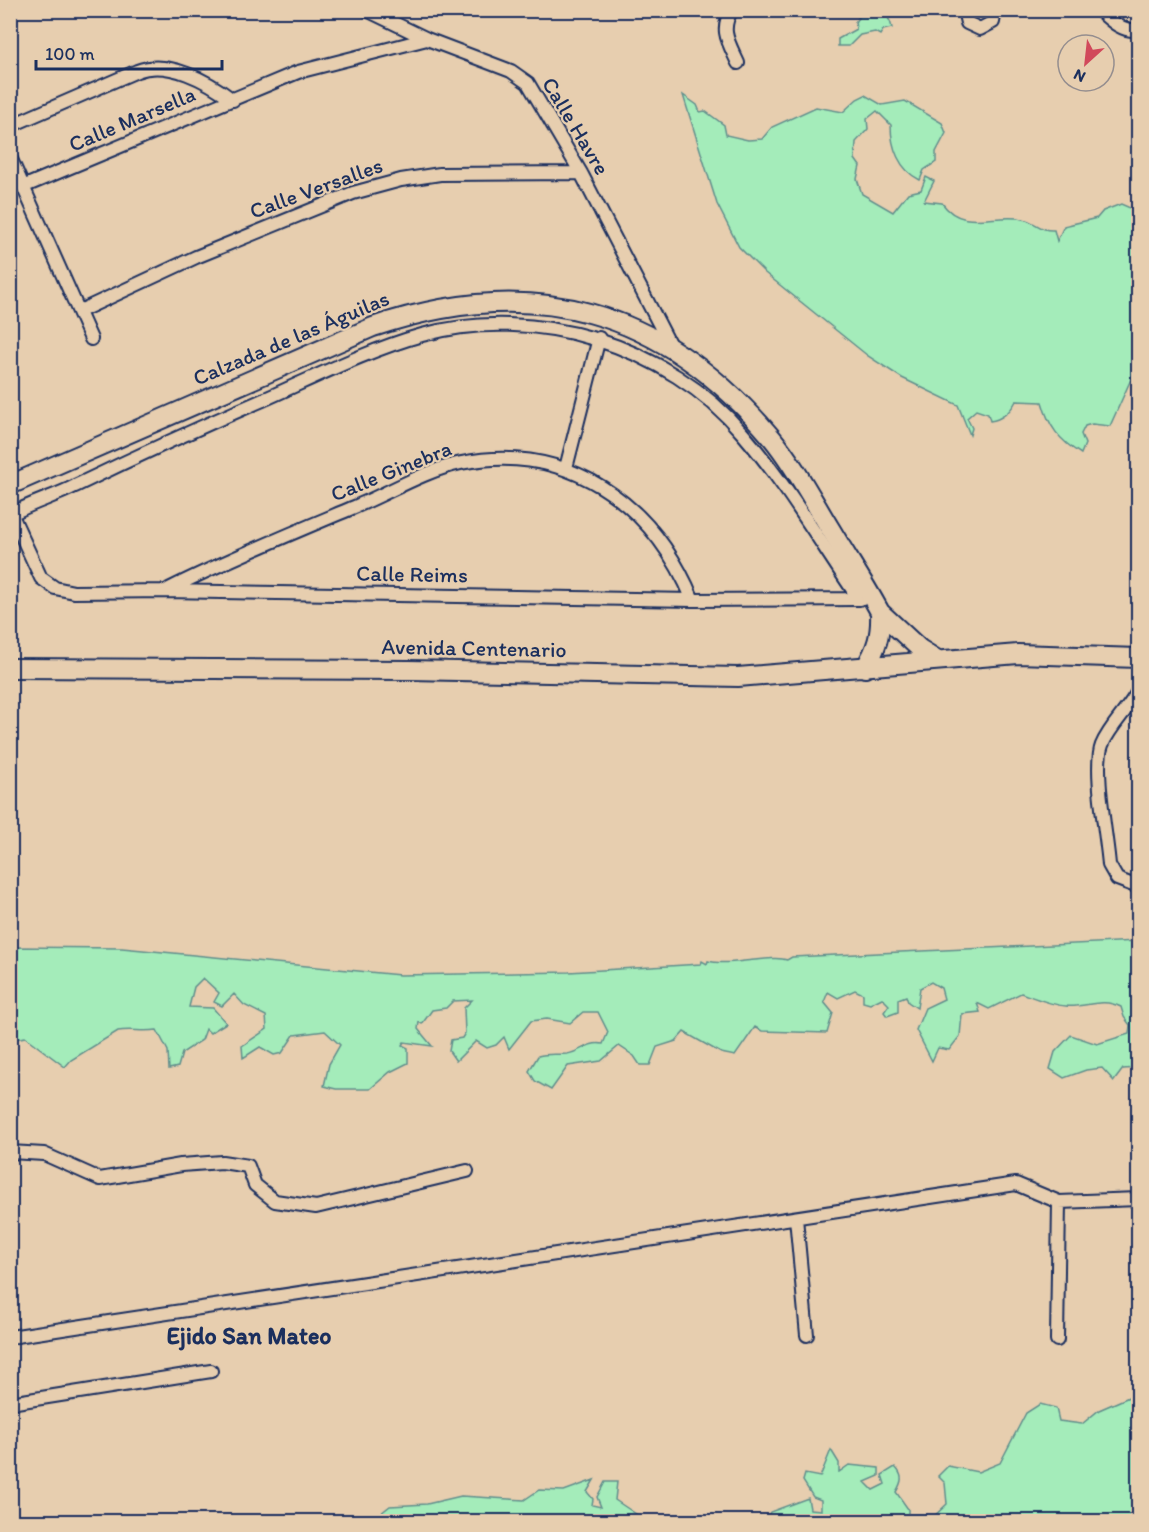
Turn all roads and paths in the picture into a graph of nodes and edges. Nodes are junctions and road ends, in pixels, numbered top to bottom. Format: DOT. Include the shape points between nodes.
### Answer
graph roads {
  1 [pos="367,10"];
  2 [pos="732,10"];
  3 [pos="964,10"];
  4 [pos="995,10"];
  5 [pos="1099,10"];
  6 [pos="1138,30"];
  7 [pos="427,39"];
  8 [pos="738,63"];
  9 [pos="234,100"];
  10 [pos="10,126"];
  11 [pos="10,157"];
  12 [pos="582,173"];
  13 [pos="25,186"];
  14 [pos="80,310"];
  15 [pos="599,338"];
  16 [pos="91,339"];
  17 [pos="671,347"];
  18 [pos="566,468"];
  19 [pos="10,485"];
  20 [pos="11,514"];
  21 [pos="166,591"];
  22 [pos="865,597"];
  23 [pos="693,600"];
  24 [pos="880,612"];
  25 [pos="1138,658"];
  26 [pos="936,659"];
  27 [pos="865,668"];
  28 [pos="10,669"];
  29 [pos="1138,691"];
  30 [pos="1138,887"];
  31 [pos="10,1152"];
  32 [pos="467,1171"];
  33 [pos="1138,1198"];
  34 [pos="1059,1202"];
  35 [pos="796,1218"];
  36 [pos="807,1335"];
  37 [pos="10,1337"];
  38 [pos="1057,1340"];
  39 [pos="211,1371"];
  40 [pos="10,1403"];
  1 -- 7 [label="street, Calle Havre"];
  2 -- 8 [label="street" via="724,33"];
  3 -- 4 [label="street" via="967,23 980,29 993,22"];
  5 -- 6 [label="street" via="1112,23 1128,31"];
  7 -- 9 [label="street, Calle Marsella" via="298,72"];
  7 -- 12 [label="street, Calle Havre" via="511,71 528,83"];
  9 -- 10 [label="street" via="207,83 155,66"];
  9 -- 13 [label="street, Calle Marsella"];
  11 -- 13 [label="street"];
  12 -- 14 [label="street, Calle Versalles" via="440,174 353,193 196,257"];
  12 -- 17 [label="street, Calle Havre"];
  13 -- 14 [label="street"];
  14 -- 16 [label="street"];
  15 -- 18 [label="street"];
  15 -- 20 [label="street, Calzada de las Águilas" via="558,329 479,325 423,335 362,357 184,434"];
  15 -- 22 [label="street, Calzada de las Águilas" via="640,355 709,399 743,433"];
  17 -- 19 [label="main road, Calzada de las Águilas" via="594,312 559,305 450,306 373,327"];
  17 -- 22 [label="main road, Calzada de las Águilas" via="729,392 773,439"];
  18 -- 21 [label="street, Calle Ginebra" via="504,460 460,464 240,554"];
  18 -- 23 [label="street, Calle Ginebra" via="608,490 645,522 680,568"];
  20 -- 21 [label="street, Calle Reims" via="39,575 55,588 74,592"];
  21 -- 23 [label="street, Calle Reims"];
  22 -- 23 [label="street, Calle Reims"];
  22 -- 24 [label="main road, Calzada de las Águilas"];
  24 -- 26 [label="main road, Calzada de las Águilas"];
  24 -- 27 [label="main road" via="879,640"];
  25 -- 26 [label="main road, Avenida Centenario" via="1018,654"];
  26 -- 27 [label="main road, Avenida Centenario"];
  27 -- 28 [label="main road, Avenida Centenario" via="738,677 410,670"];
  29 -- 30 [label="street" via="1105,740 1098,768 1109,866 1117,879"];
  31 -- 32 [label="street" via="44,1154 100,1179 181,1165 222,1162 248,1166 255,1185 275,1201 315,1207"];
  33 -- 34 [label="street"];
  34 -- 35 [label="street" via="1016,1184"];
  34 -- 38 [label="street"];
  35 -- 36 [label="street"];
  35 -- 37 [label="street"];
  39 -- 40 [label="street"];
}
